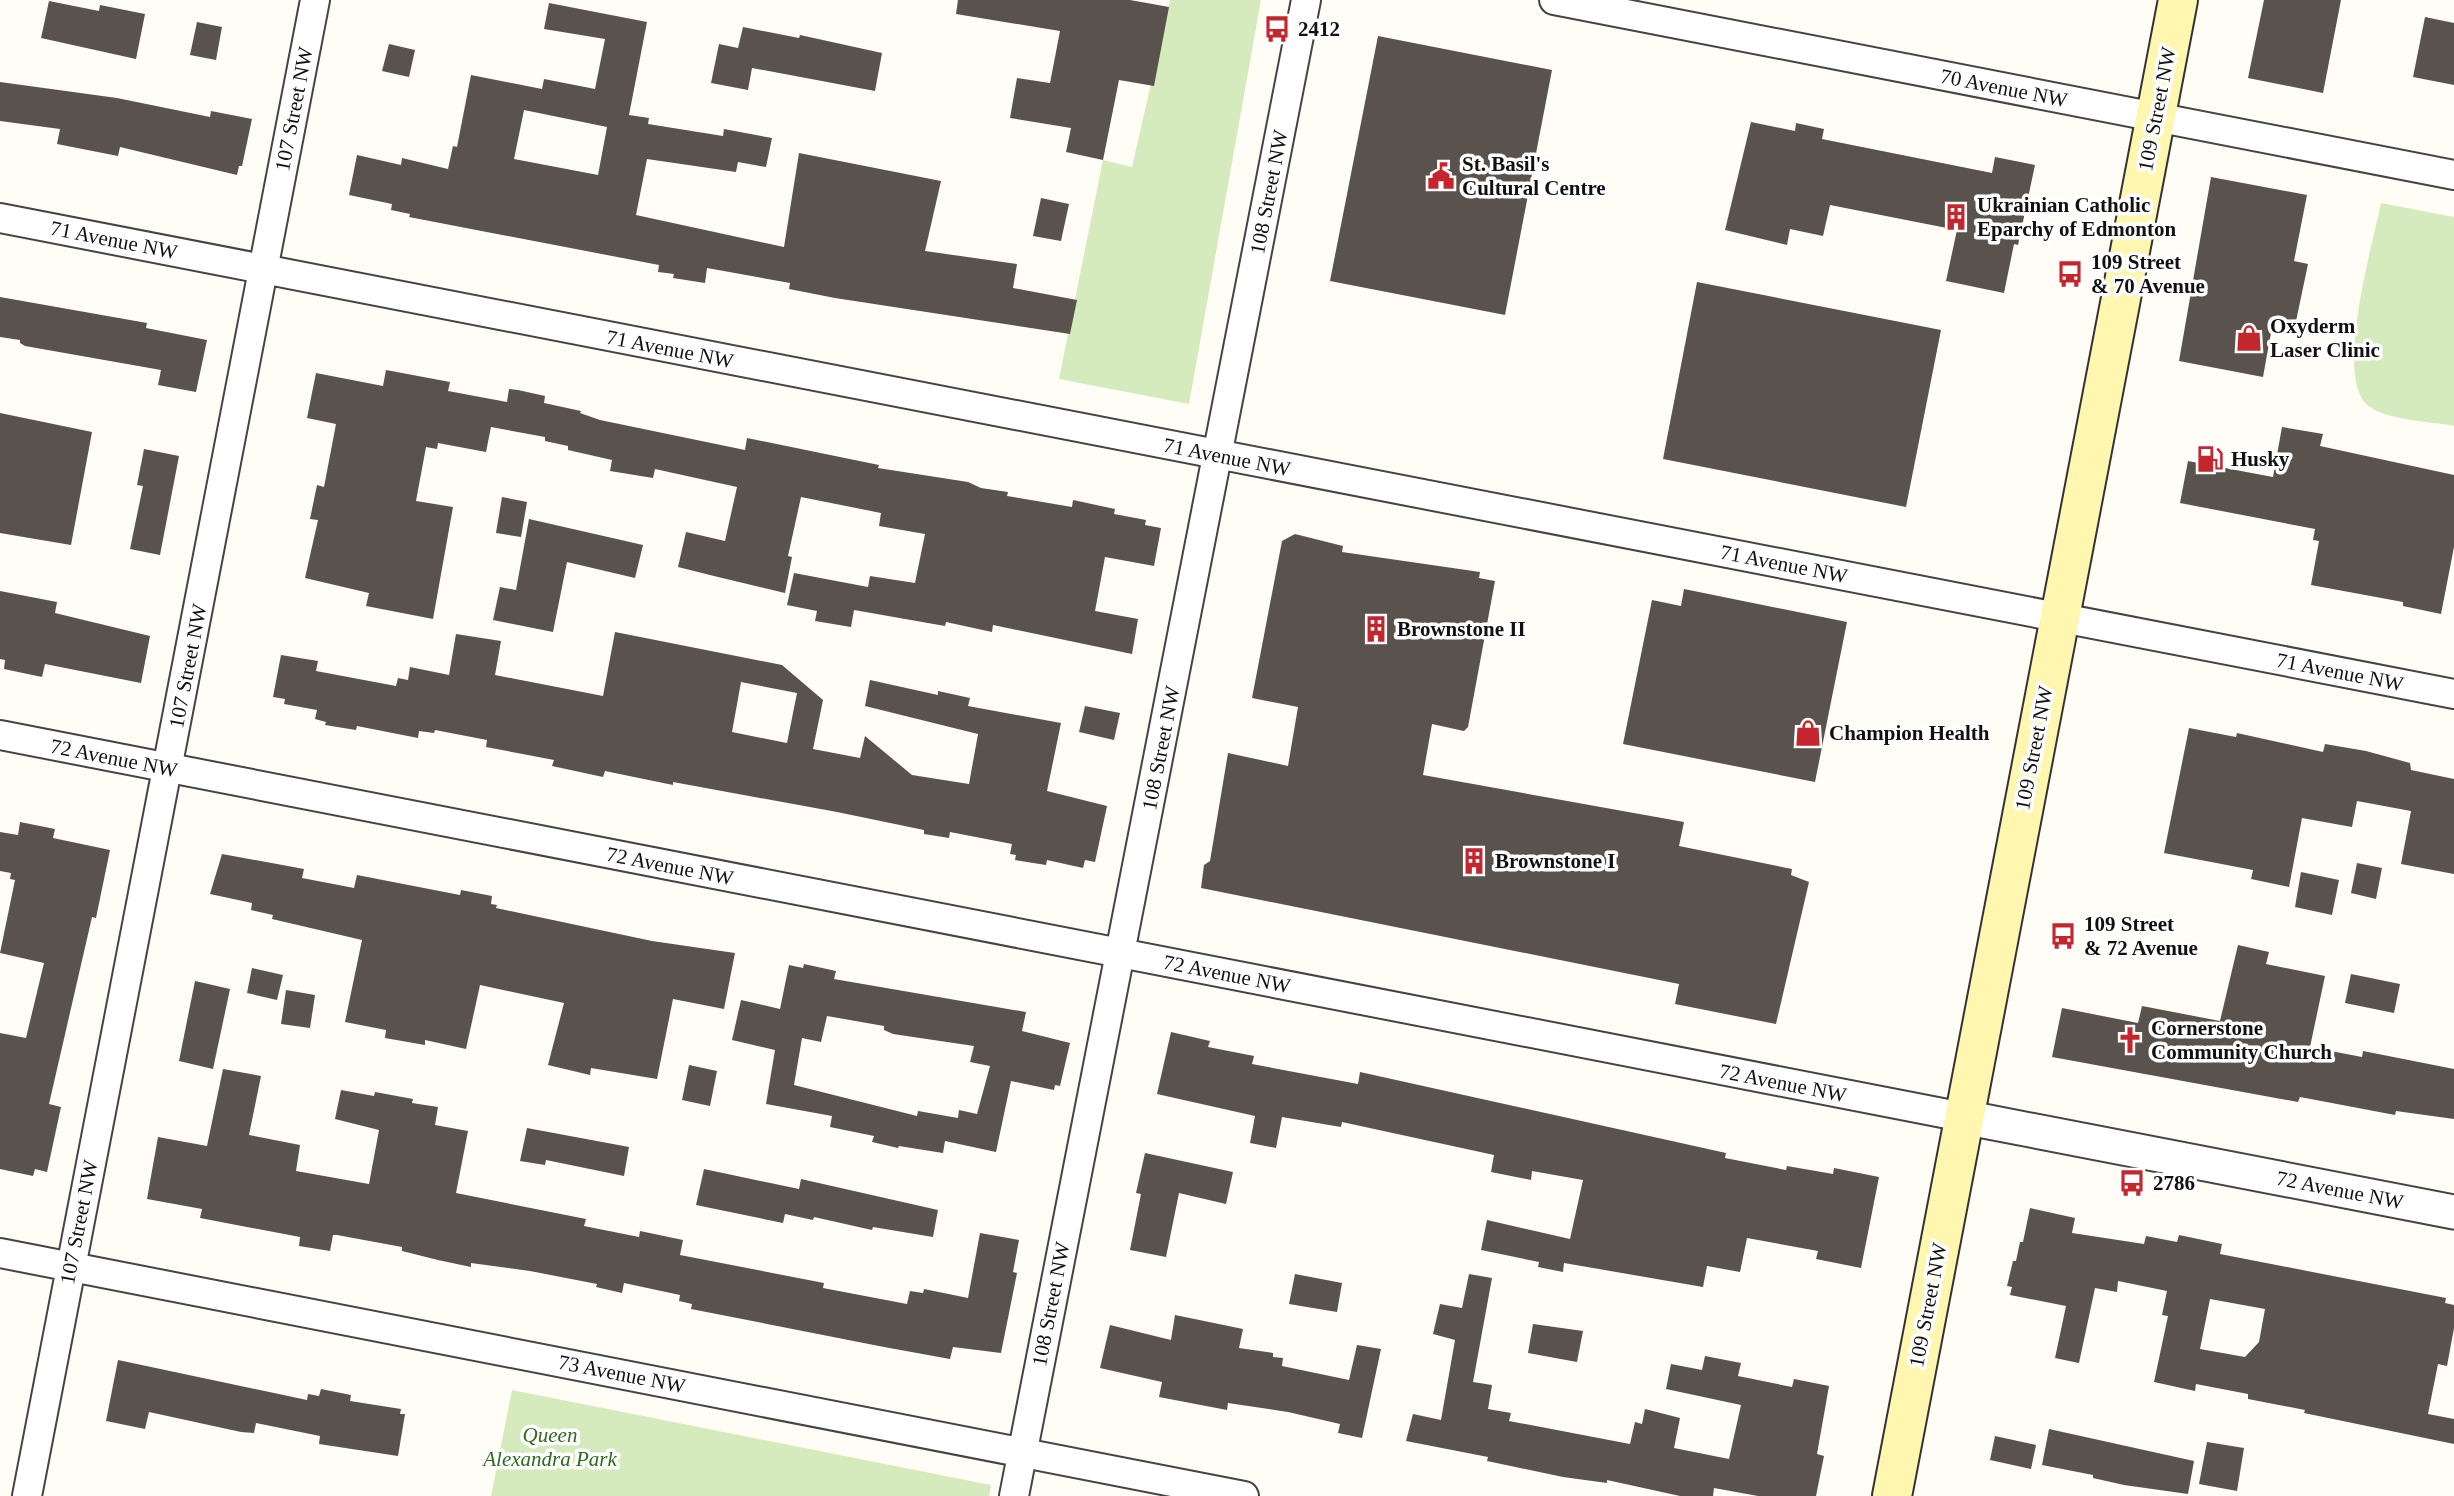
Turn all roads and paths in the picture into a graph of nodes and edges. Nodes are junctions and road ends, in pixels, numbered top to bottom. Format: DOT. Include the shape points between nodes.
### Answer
graph roads {
  1 [pos="315,0"];
  2 [pos="1306,0"];
  3 [pos="1554,0"];
  4 [pos="2178,0"];
  5 [pos="2155,118"];
  6 [pos="2454,175"];
  7 [pos="0,218"];
  8 [pos="262,270"];
  9 [pos="1218,455"];
  10 [pos="2059,618"];
  11 [pos="2454,694"];
  12 [pos="0,735"];
  13 [pos="167,768"];
  14 [pos="1120,954"];
  15 [pos="1963,1117"];
  16 [pos="2454,1212"];
  17 [pos="0,1253"];
  18 [pos="71,1266"];
  19 [pos="1023,1453"];
  20 [pos="27,1496"];
  21 [pos="1014,1496"];
  22 [pos="1244,1496"];
  23 [pos="1892,1496"];
  1 -- 8 [label="street, 107 Street NW"];
  2 -- 9 [label="street, 108 Street NW"];
  3 -- 5 [label="street, 70 Avenue NW"];
  4 -- 5 [label="main road, 109 Street NW"];
  5 -- 6 [label="street, 70 Avenue NW"];
  5 -- 10 [label="main road, 109 Street NW"];
  7 -- 8 [label="street, 71 Avenue NW"];
  8 -- 9 [label="street, 71 Avenue NW"];
  8 -- 13 [label="street, 107 Street NW"];
  9 -- 10 [label="street, 71 Avenue NW"];
  9 -- 14 [label="street, 108 Street NW"];
  10 -- 11 [label="street, 71 Avenue NW"];
  10 -- 15 [label="main road, 109 Street NW"];
  12 -- 13 [label="street, 72 Avenue NW"];
  13 -- 14 [label="street, 72 Avenue NW"];
  13 -- 18 [label="street, 107 Street NW"];
  14 -- 15 [label="street, 72 Avenue NW"];
  14 -- 19 [label="street, 108 Street NW"];
  15 -- 16 [label="street, 72 Avenue NW"];
  15 -- 23 [label="main road, 109 Street NW"];
  17 -- 18 [label="street, 73 Avenue NW"];
  18 -- 19 [label="street, 73 Avenue NW"];
  18 -- 20 [label="street, 107 Street NW"];
  19 -- 21 [label="street, 108 Street NW"];
  19 -- 22 [label="street, 73 Avenue NW"];
}
